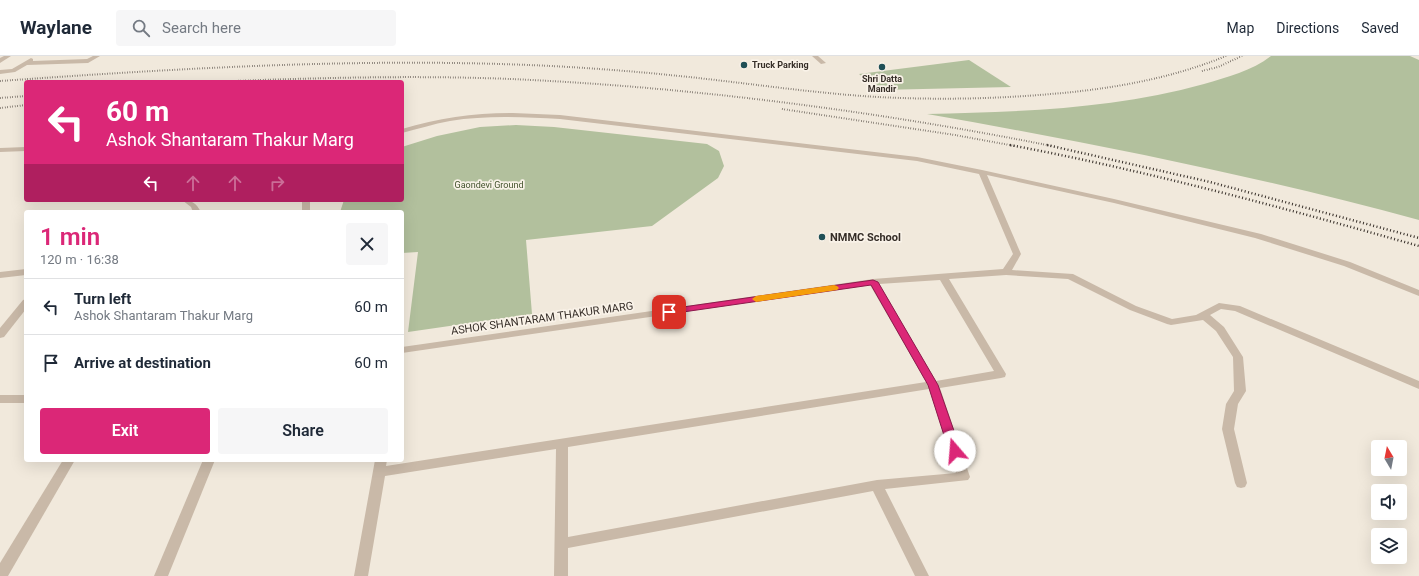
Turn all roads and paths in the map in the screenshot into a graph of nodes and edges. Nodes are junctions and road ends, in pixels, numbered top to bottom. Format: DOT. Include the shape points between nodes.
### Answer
graph roads {
  1 [pos="8,56"];
  2 [pos="36,56"];
  3 [pos="97,56"];
  4 [pos="815,56"];
  5 [pos="0,61"];
  6 [pos="25,63"];
  7 [pos="823,63"];
  8 [pos="0,72"];
  9 [pos="404,130"];
  10 [pos="24,149"];
  11 [pos="0,150"];
  12 [pos="982,172"];
  13 [pos="189,202"];
  14 [pos="196,210"];
  15 [pos="24,272"];
  16 [pos="1006,272"];
  17 [pos="0,275"];
  18 [pos="943,277"];
  19 [pos="873,282"];
  20 [pos="1419,293"];
  21 [pos="24,305"];
  22 [pos="1204,315"];
  23 [pos="0,335"];
  24 [pos="404,350"];
  25 [pos="933,385"];
  26 [pos="1419,385"];
  27 [pos="0,399"];
  28 [pos="24,399"];
  29 [pos="562,444"];
  30 [pos="68,462"];
  31 [pos="208,462"];
  32 [pos="380,466"];
  33 [pos="1241,484"];
  34 [pos="877,485"];
  35 [pos="561,544"];
  36 [pos="0,576"];
  37 [pos="161,576"];
  38 [pos="361,576"];
  39 [pos="561,576"];
  40 [pos="922,576"];
  1 -- 5 [label="street"];
  2 -- 6 [label="street"];
  3 -- 6 [label="street" via="84,61"];
  4 -- 7 [label="street"];
  6 -- 8 [label="street" via="13,71"];
  9 -- 12 [label="street" via="435,122 479,116 560,117 917,159"];
  10 -- 11 [label="street"];
  12 -- 16 [label="street" via="1017,254"];
  12 -- 20 [label="street" via="1258,236 1347,264"];
  13 -- 14 [label="street"];
  15 -- 17 [label="street"];
  16 -- 18 [label="street, ASHOK SHANTARAM THAKUR MARG"];
  16 -- 22 [label="street, ASHOK SHANTARAM THAKUR MARG" via="1070,276 1133,308 1171,322"];
  18 -- 19 [label="street, ASHOK SHANTARAM THAKUR MARG"];
  18 -- 25 [label="street" via="1001,374"];
  19 -- 24 [label="street, ASHOK SHANTARAM THAKUR MARG"];
  19 -- 25 [label="street"];
  21 -- 23 [label="street"];
  22 -- 26 [label="street, ASHOK SHANTARAM THAKUR MARG" via="1219,306 1237,308"];
  22 -- 33 [label="street" via="1220,329 1238,357 1240,390 1232,404 1228,428"];
  25 -- 29 [label="street"];
  25 -- 34 [label="street" via="964,477"];
  27 -- 28 [label="street"];
  29 -- 32 [label="street"];
  29 -- 35 [label="street"];
  30 -- 36 [label="street"];
  31 -- 37 [label="street"];
  32 -- 38 [label="street"];
  34 -- 35 [label="street"];
  34 -- 40 [label="street"];
  35 -- 39 [label="street"];
}
